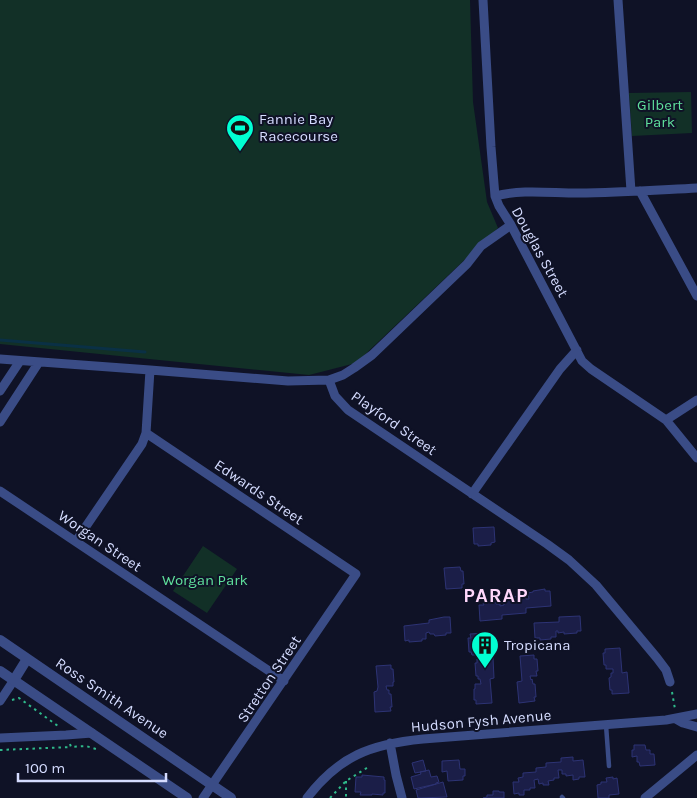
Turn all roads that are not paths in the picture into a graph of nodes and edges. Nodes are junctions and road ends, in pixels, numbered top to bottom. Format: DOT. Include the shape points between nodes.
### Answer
graph roads {
  1 [pos="484,0"];
  2 [pos="618,0"];
  3 [pos="697,188"];
  4 [pos="635,191"];
  5 [pos="495,196"];
  6 [pos="511,225"];
  7 [pos="697,296"];
  8 [pos="577,350"];
  9 [pos="0,359"];
  10 [pos="20,361"];
  11 [pos="39,362"];
  12 [pos="150,370"];
  13 [pos="328,380"];
  14 [pos="0,391"];
  15 [pos="697,400"];
  16 [pos="666,420"];
  17 [pos="0,422"];
  18 [pos="146,433"];
  19 [pos="697,458"];
  20 [pos="0,491"];
  21 [pos="472,494"];
  22 [pos="76,540"];
  23 [pos="356,574"];
  24 [pos="0,640"];
  25 [pos="27,659"];
  26 [pos="0,671"];
  27 [pos="14,680"];
  28 [pos="284,681"];
  29 [pos="670,682"];
  30 [pos="2,698"];
  31 [pos="697,714"];
  32 [pos="676,719"];
  33 [pos="606,724"];
  34 [pos="697,727"];
  35 [pos="92,733"];
  36 [pos="0,738"];
  37 [pos="390,743"];
  38 [pos="697,755"];
  39 [pos="609,766"];
  40 [pos="212,785"];
  41 [pos="187,798"];
  42 [pos="204,798"];
  43 [pos="231,798"];
  44 [pos="307,798"];
  45 [pos="402,798"];
  46 [pos="645,798"];
  1 -- 5 [label="street, Douglas Street"];
  2 -- 4 [label="street"];
  3 -- 4 [label="street"];
  4 -- 5 [label="street" via="544,191"];
  4 -- 7 [label="street"];
  5 -- 6 [label="street, Douglas Street"];
  6 -- 8 [label="street, Douglas Street"];
  6 -- 13 [label="street" via="481,246 467,264 372,355 349,371"];
  8 -- 16 [label="street, Douglas Street" via="586,365"];
  8 -- 21 [label="street" via="560,369"];
  9 -- 10 [label="street"];
  10 -- 11 [label="street"];
  10 -- 14 [label="street"];
  11 -- 12 [label="street"];
  11 -- 17 [label="street"];
  12 -- 13 [label="street" via="288,381"];
  12 -- 18 [label="street"];
  13 -- 21 [label="street, Playford Street" via="335,396 348,410"];
  15 -- 16 [label="street"];
  16 -- 19 [label="street, Douglas Street"];
  18 -- 22 [label="street" via="142,444"];
  18 -- 23 [label="street, Edwards Street"];
  20 -- 22 [label="street, Worgan Street"];
  21 -- 29 [label="street, Playford Street" via="548,544 596,585 657,658"];
  22 -- 28 [label="street, Worgan Street"];
  23 -- 28 [label="street, Stretton Street"];
  24 -- 25 [label="street, Ross Smith Avenue"];
  25 -- 27 [label="street"];
  25 -- 40 [label="street, Ross Smith Avenue"];
  26 -- 27 [label="street"];
  27 -- 30 [label="street"];
  27 -- 35 [label="street"];
  28 -- 40 [label="street, Stretton Street"];
  31 -- 32 [label="street, Hudson Fysh Avenue"];
  32 -- 33 [label="street, Hudson Fysh Avenue"];
  32 -- 34 [label="street"];
  33 -- 37 [label="street, Hudson Fysh Avenue"];
  33 -- 39 [label="lane"];
  35 -- 36 [label="street"];
  35 -- 41 [label="street"];
  37 -- 44 [label="street, Hudson Fysh Avenue" via="346,760"];
  37 -- 45 [label="street"];
  38 -- 46 [label="street"];
  40 -- 42 [label="street, Stretton Street"];
  40 -- 43 [label="street, Ross Smith Avenue"];
}
